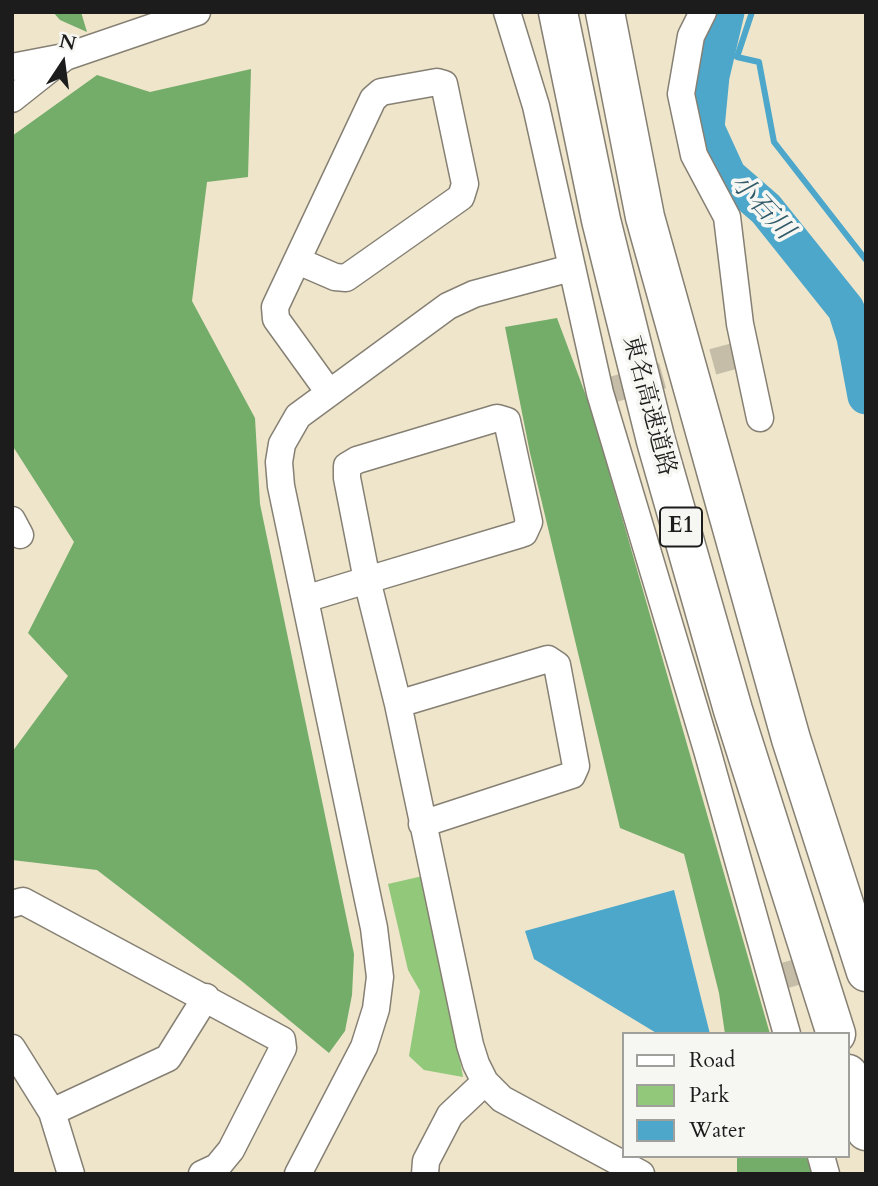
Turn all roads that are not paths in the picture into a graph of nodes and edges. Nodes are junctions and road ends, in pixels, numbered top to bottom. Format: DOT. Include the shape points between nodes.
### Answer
graph roads {
  1 [pos="197,12"];
  2 [pos="507,12"];
  3 [pos="558,12"];
  4 [pos="605,12"];
  5 [pos="703,12"];
  6 [pos="687,24"];
  7 [pos="65,57"];
  8 [pos="12,67"];
  9 [pos="12,99"];
  10 [pos="298,261"];
  11 [pos="571,268"];
  12 [pos="328,391"];
  13 [pos="760,418"];
  14 [pos="368,580"];
  15 [pos="305,599"];
  16 [pos="398,704"];
  17 [pos="422,824"];
  18 [pos="12,904"];
  19 [pos="866,972"];
  20 [pos="206,997"];
  21 [pos="786,1032"];
  22 [pos="835,1032"];
  23 [pos="12,1048"];
  24 [pos="850,1080"];
  25 [pos="485,1082"];
  26 [pos="52,1112"];
  27 [pos="866,1131"];
  28 [pos="71,1174"];
  29 [pos="202,1174"];
  30 [pos="298,1174"];
  31 [pos="425,1174"];
  32 [pos="641,1174"];
  1 -- 7 [label="street"];
  2 -- 11 [label="street" via="536,106"];
  3 -- 22 [label="highway, 東名高速道路 / E1" via="601,220 656,441 733,709"];
  4 -- 19 [label="highway, 東名高速道路 / E1" via="645,217 791,739"];
  5 -- 6 [label="street"];
  6 -- 13 [label="street" via="681,94 694,155 727,217 740,324"];
  7 -- 8 [label="street"];
  7 -- 9 [label="street"];
  10 -- 10 [label="street" via="373,99 381,92 444,84 465,184 461,197 346,278"];
  10 -- 12 [label="street" via="275,313"];
  11 -- 12 [label="street" via="456,301"];
  11 -- 21 [label="street" via="600,393"];
  12 -- 15 [label="street" via="291,425 280,454 281,486"];
  14 -- 14 [label="street" via="346,478 349,463 497,418 506,420 529,522 524,533"];
  14 -- 15 [label="street"];
  14 -- 16 [label="street"];
  15 -- 30 [label="street" via="374,928 380,977 376,1009 363,1047"];
  16 -- 17 [label="street"];
  16 -- 17 [label="street" via="548,659 557,665 576,766 572,775"];
  17 -- 25 [label="street" via="470,1045"];
  18 -- 20 [label="street" via="23,901"];
  20 -- 26 [label="street" via="168,1058"];
  20 -- 29 [label="street" via="280,1036 283,1044 225,1159"];
  23 -- 26 [label="street"];
  24 -- 27 [label="highway"];
  25 -- 31 [label="street" via="450,1115 426,1161"];
  25 -- 32 [label="street" via="511,1105"];
  26 -- 28 [label="street"];
}
